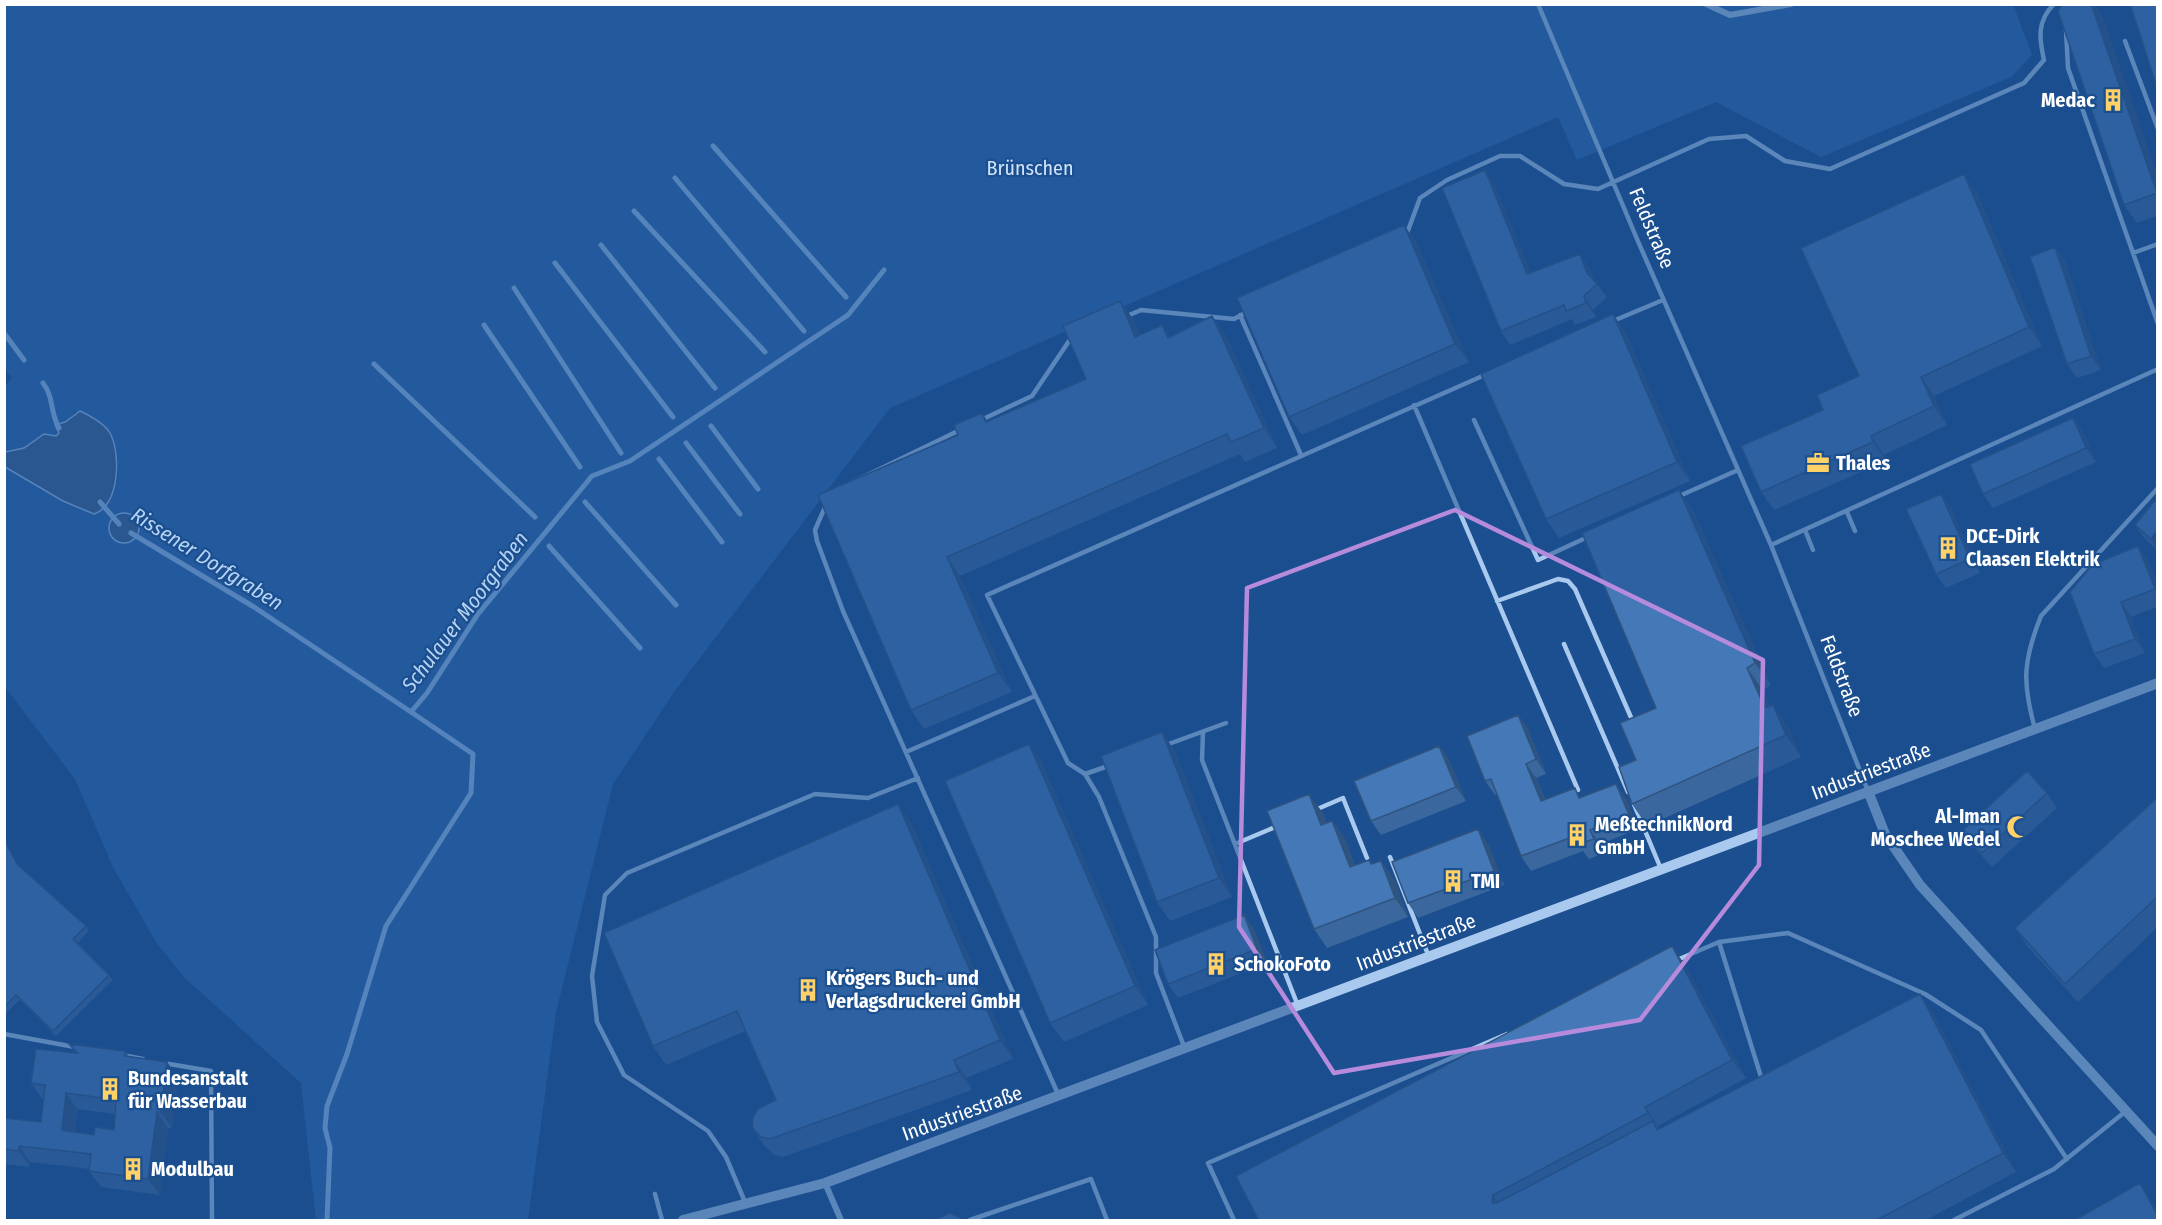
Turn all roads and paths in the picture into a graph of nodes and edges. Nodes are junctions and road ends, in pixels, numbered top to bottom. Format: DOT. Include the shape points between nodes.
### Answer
graph roads {
  1 [pos="1538,4"];
  2 [pos="1706,4"];
  3 [pos="1791,4"];
  4 [pos="2054,4"];
  5 [pos="2073,21"];
  6 [pos="2125,41"];
  7 [pos="2157,129"];
  8 [pos="1613,183"];
  9 [pos="1396,241"];
  10 [pos="2157,244"];
  11 [pos="2133,253"];
  12 [pos="1663,300"];
  13 [pos="1251,310"];
  14 [pos="1240,315"];
  15 [pos="1120,319"];
  16 [pos="1609,323"];
  17 [pos="2157,324"];
  18 [pos="1079,336"];
  19 [pos="2157,369"];
  20 [pos="1490,373"];
  21 [pos="1414,405"];
  22 [pos="1474,420"];
  23 [pos="979,421"];
  24 [pos="969,426"];
  25 [pos="1301,455"];
  26 [pos="1738,470"];
  27 [pos="846,487"];
  28 [pos="2157,488"];
  29 [pos="1675,498"];
  30 [pos="832,500"];
  31 [pos="1847,512"];
  32 [pos="1805,530"];
  33 [pos="1601,531"];
  34 [pos="1855,531"];
  35 [pos="1771,545"];
  36 [pos="1813,550"];
  37 [pos="1497,601"];
  38 [pos="1564,644"];
  39 [pos="2157,683"];
  40 [pos="1035,696"];
  41 [pos="1633,722"];
  42 [pos="1226,723"];
  43 [pos="2035,729"];
  44 [pos="1203,732"];
  45 [pos="1160,747"];
  46 [pos="906,752"];
  47 [pos="1117,763"];
  48 [pos="1085,774"];
  49 [pos="918,778"];
  50 [pos="1578,790"];
  51 [pos="1868,791"];
  52 [pos="1311,812"];
  53 [pos="1289,821"];
  54 [pos="1235,844"];
  55 [pos="1390,857"];
  56 [pos="1367,858"];
  57 [pos="1661,869"];
  58 [pos="1719,942"];
  59 [pos="1429,957"];
  60 [pos="1676,961"];
  61 [pos="1298,1006"];
  62 [pos="1513,1031"];
  63 [pos="4,1034"];
  64 [pos="82,1048"];
  65 [pos="1185,1049"];
  66 [pos="115,1054"];
  67 [pos="147,1060"];
  68 [pos="158,1062"];
  69 [pos="1764,1084"];
  70 [pos="1059,1096"];
  71 [pos="2126,1111"];
  72 [pos="2157,1146"];
  73 [pos="2067,1159"];
  74 [pos="825,1183"];
  75 [pos="655,1194"];
  76 [pos="746,1204"];
  77 [pos="212,1221"];
  78 [pos="662,1221"];
  79 [pos="683,1221"];
  80 [pos="841,1221"];
  81 [pos="970,1221"];
  82 [pos="1107,1221"];
  83 [pos="1234,1221"];
  84 [pos="1954,1221"];
  1 -- 8 [label="lane, Feldstraße"];
  2 -- 3 [label="street" via="1730,15"];
  4 -- 8 [label="lane" via="2045,13 2038,34 2044,60 2024,83 1830,169 1785,161 1746,136 1709,139"];
  5 -- 11 [label="lane" via="2066,29 2068,68"];
  6 -- 7 [label="lane"];
  8 -- 9 [label="lane" via="1598,189 1563,184 1521,156 1500,156 1447,180 1420,198 1406,236"];
  8 -- 12 [label="lane, Feldstraße"];
  10 -- 11 [label="lane"];
  11 -- 17 [label="lane"];
  12 -- 16 [label="lane"];
  12 -- 26 [label="lane, Feldstraße"];
  13 -- 14 [label="lane"];
  14 -- 15 [label="lane" via="1234,319 1141,310"];
  14 -- 25 [label="lane"];
  18 -- 23 [label="lane" via="1069,341 1032,396"];
  19 -- 31 [label="lane"];
  20 -- 21 [label="lane"];
  21 -- 25 [label="lane"];
  21 -- 37 [label="lane"];
  22 -- 33 [label="lane" via="1538,560"];
  24 -- 27 [label="lane" via="853,480"];
  25 -- 40 [label="lane" via="987,595"];
  26 -- 29 [label="lane"];
  26 -- 35 [label="lane, Feldstraße"];
  28 -- 43 [label="lane" via="2041,616 2030,642 2024,673"];
  30 -- 46 [label="lane" via="815,530 817,541 843,611"];
  31 -- 32 [label="lane"];
  31 -- 34 [label="lane"];
  32 -- 35 [label="lane"];
  32 -- 36 [label="lane"];
  35 -- 51 [label="lane, Feldstraße"];
  37 -- 41 [label="lane" via="1558,579 1568,581 1575,589"];
  37 -- 50 [label="lane"];
  38 -- 57 [label="lane"];
  39 -- 43 [label="street, Industriestraße"];
  40 -- 46 [label="lane"];
  40 -- 48 [label="lane" via="1068,763"];
  42 -- 44 [label="lane"];
  43 -- 51 [label="street, Industriestraße"];
  44 -- 45 [label="lane"];
  44 -- 54 [label="lane" via="1202,760"];
  46 -- 49 [label="lane"];
  47 -- 48 [label="lane"];
  48 -- 65 [label="lane" via="1099,796 1156,937 1156,973"];
  49 -- 70 [label="lane"];
  49 -- 76 [label="lane" via="868,798 815,794 627,873 605,895 592,976 597,1022 624,1075 708,1131 726,1157"];
  51 -- 57 [label="street, Industriestraße"];
  51 -- 71 [label="street, Feldstraße" via="1886,834 1920,885"];
  52 -- 56 [label="lane" via="1343,798"];
  53 -- 54 [label="lane"];
  54 -- 61 [label="lane"];
  55 -- 59 [label="lane"];
  57 -- 59 [label="street, Industriestraße"];
  58 -- 60 [label="lane"];
  58 -- 69 [label="lane"];
  58 -- 73 [label="lane" via="1788,933 1925,994 1981,1030"];
  59 -- 61 [label="street, Industriestraße"];
  61 -- 65 [label="street, Industriestraße"];
  62 -- 83 [label="lane" via="1208,1163"];
  63 -- 64 [label="lane"];
  65 -- 70 [label="street, Industriestraße"];
  66 -- 67 [label="lane"];
  68 -- 77 [label="lane" via="212,1071"];
  70 -- 74 [label="street, Industriestraße"];
  71 -- 72 [label="street, Feldstraße"];
  71 -- 73 [label="lane"];
  73 -- 84 [label="lane"];
  74 -- 76 [label="street, Industriestraße"];
  74 -- 80 [label="street"];
  75 -- 78 [label="lane"];
  76 -- 79 [label="street, Industriestraße"];
  81 -- 82 [label="lane" via="1091,1179"];
}
